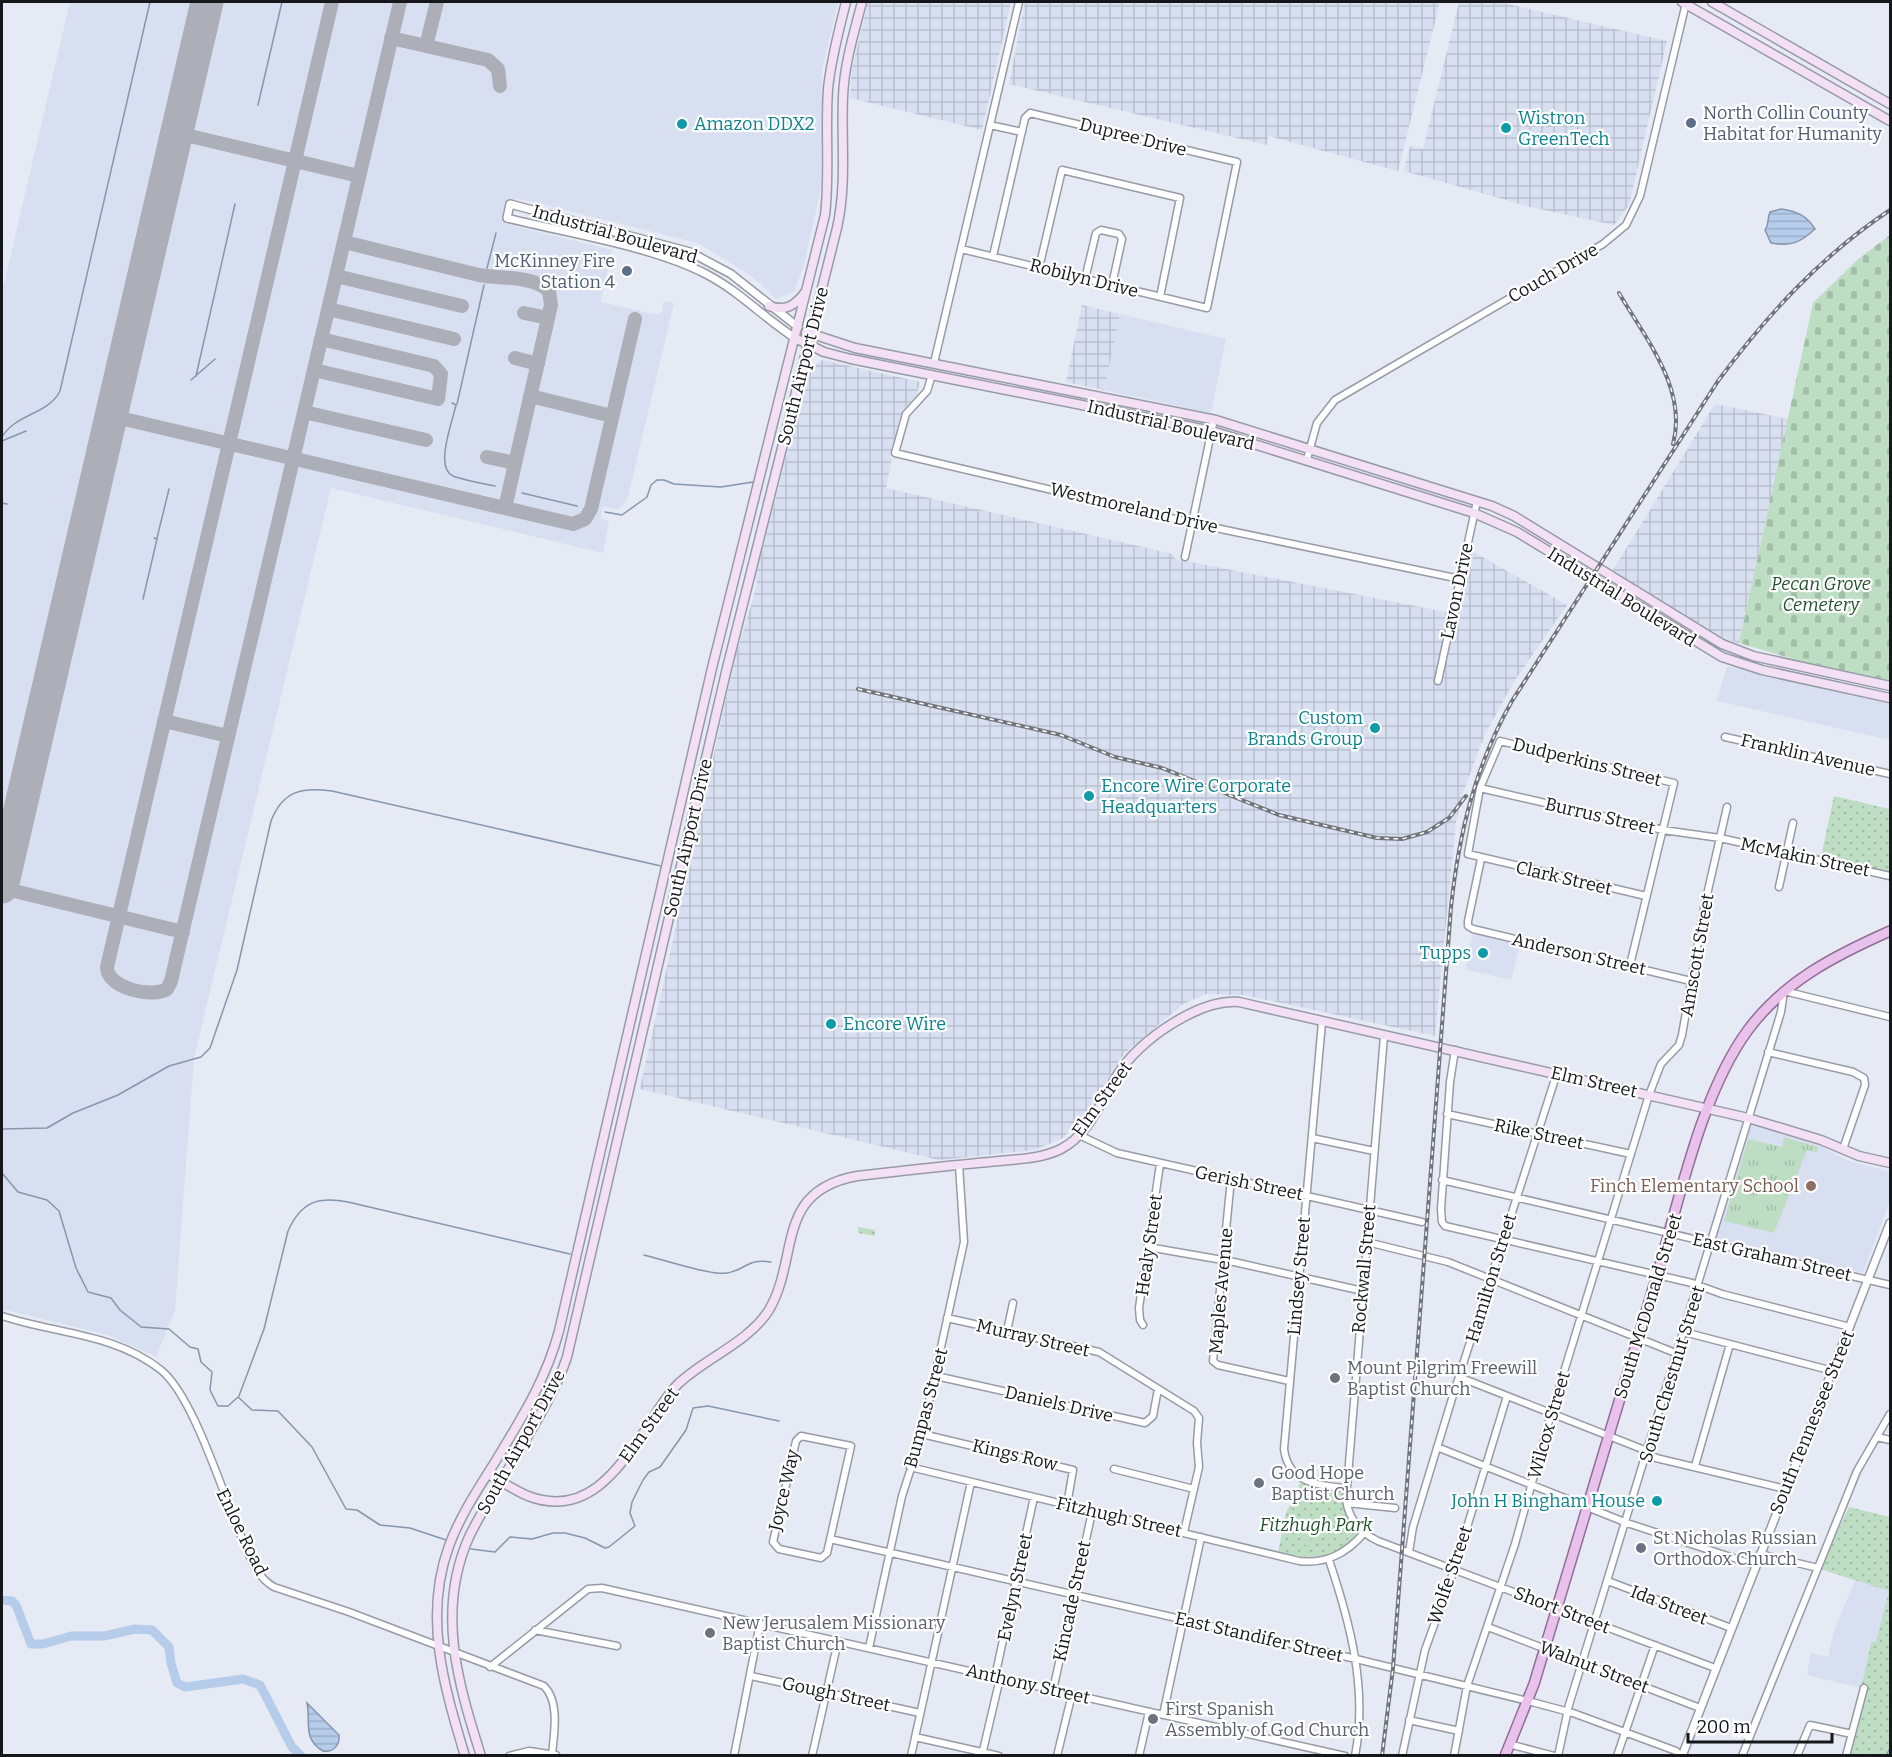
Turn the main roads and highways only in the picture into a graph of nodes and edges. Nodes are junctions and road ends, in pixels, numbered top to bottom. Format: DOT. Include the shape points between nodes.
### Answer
graph roads {
  1 [pos="846,2"];
  2 [pos="862,2"];
  3 [pos="1684,2"];
  4 [pos="1712,2"];
  5 [pos="1888,103"];
  6 [pos="1890,121"];
  7 [pos="824,219"];
  8 [pos="838,223"];
  9 [pos="808,289"];
  10 [pos="769,306"];
  11 [pos="798,327"];
  12 [pos="810,334"];
  13 [pos="795,338"];
  14 [pos="807,344"];
  15 [pos="934,363"];
  16 [pos="932,375"];
  17 [pos="1071,391"];
  18 [pos="1069,402"];
  19 [pos="1618,594"];
  20 [pos="1658,605"];
  21 [pos="1654,617"];
  22 [pos="712,668"];
  23 [pos="726,672"];
  24 [pos="1849,677"];
  25 [pos="1864,680"];
  26 [pos="1890,686"];
  27 [pos="1847,688"];
  28 [pos="1862,691"];
  29 [pos="1890,698"];
  30 [pos="1890,931"];
  31 [pos="1708,1108"];
  32 [pos="1890,1163"];
  33 [pos="488,1474"];
  34 [pos="501,1481"];
  35 [pos="465,1755"];
  36 [pos="481,1755"];
  37 [pos="1504,1755"];
  1 -- 7 [label="main road, South Airport Drive" via="828,90 829,181"];
  2 -- 8 [label="main road, South Airport Drive" via="843,93 844,172"];
  3 -- 6 [label="main road"];
  4 -- 5 [label="main road"];
  7 -- 8 [label="main road"];
  7 -- 9 [label="main road, South Airport Drive"];
  8 -- 12 [label="main road, South Airport Drive"];
  9 -- 10 [label="main road" via="787,308"];
  9 -- 11 [label="main road, South Airport Drive"];
  11 -- 12 [label="main road, Industrial Boulevard"];
  11 -- 13 [label="main road, South Airport Drive"];
  12 -- 14 [label="main road, South Airport Drive"];
  12 -- 15 [label="main road, Industrial Boulevard" via="843,346"];
  13 -- 14 [label="main road, Industrial Boulevard"];
  13 -- 22 [label="main road, South Airport Drive"];
  14 -- 16 [label="main road, Industrial Boulevard" via="843,357"];
  14 -- 23 [label="main road, South Airport Drive"];
  15 -- 16 [label="main road"];
  15 -- 17 [label="main road, Industrial Boulevard"];
  16 -- 18 [label="main road, Industrial Boulevard"];
  17 -- 18 [label="main road"];
  17 -- 20 [label="main road, Industrial Boulevard" via="1214,419 1477,501 1514,516"];
  18 -- 19 [label="main road, Industrial Boulevard" via="1212,430 1474,513 1517,532"];
  19 -- 20 [label="main road" via="1628,592"];
  19 -- 21 [label="main road, Industrial Boulevard"];
  20 -- 21 [label="main road"];
  20 -- 24 [label="main road, Industrial Boulevard" via="1711,639 1738,651"];
  21 -- 27 [label="main road, Industrial Boulevard" via="1734,662"];
  22 -- 23 [label="main road"];
  22 -- 33 [label="main road, South Airport Drive" via="552,1356 538,1389"];
  23 -- 34 [label="main road, South Airport Drive" via="567,1357 554,1391"];
  24 -- 25 [label="main road, Industrial Boulevard"];
  24 -- 27 [label="main road"];
  25 -- 26 [label="main road, Industrial Boulevard"];
  25 -- 28 [label="main road"];
  27 -- 28 [label="main road, Industrial Boulevard"];
  28 -- 29 [label="main road, Industrial Boulevard"];
  30 -- 31 [label="main road, South McDonald Street" via="1824,963 1784,991 1757,1018 1738,1045"];
  31 -- 32 [label="main road, Elm Street"];
  31 -- 34 [label="main road, Elm Street" via="1234,1002 1212,1004 1189,1012 1124,1066 1079,1135 1062,1148 1043,1155 850,1177 832,1184 801,1210 793,1226 776,1294 764,1317 673,1390 605,1483 581,1496 552,1501 527,1496"];
  31 -- 37 [label="main road, South McDonald Street" via="1528,1701"];
  33 -- 34 [label="main road, Elm Street"];
  33 -- 35 [label="main road, South Airport Drive" via="448,1548 437,1603 441,1674"];
  34 -- 36 [label="main road, South Airport Drive" via="470,1536 452,1604 453,1653"];
}
